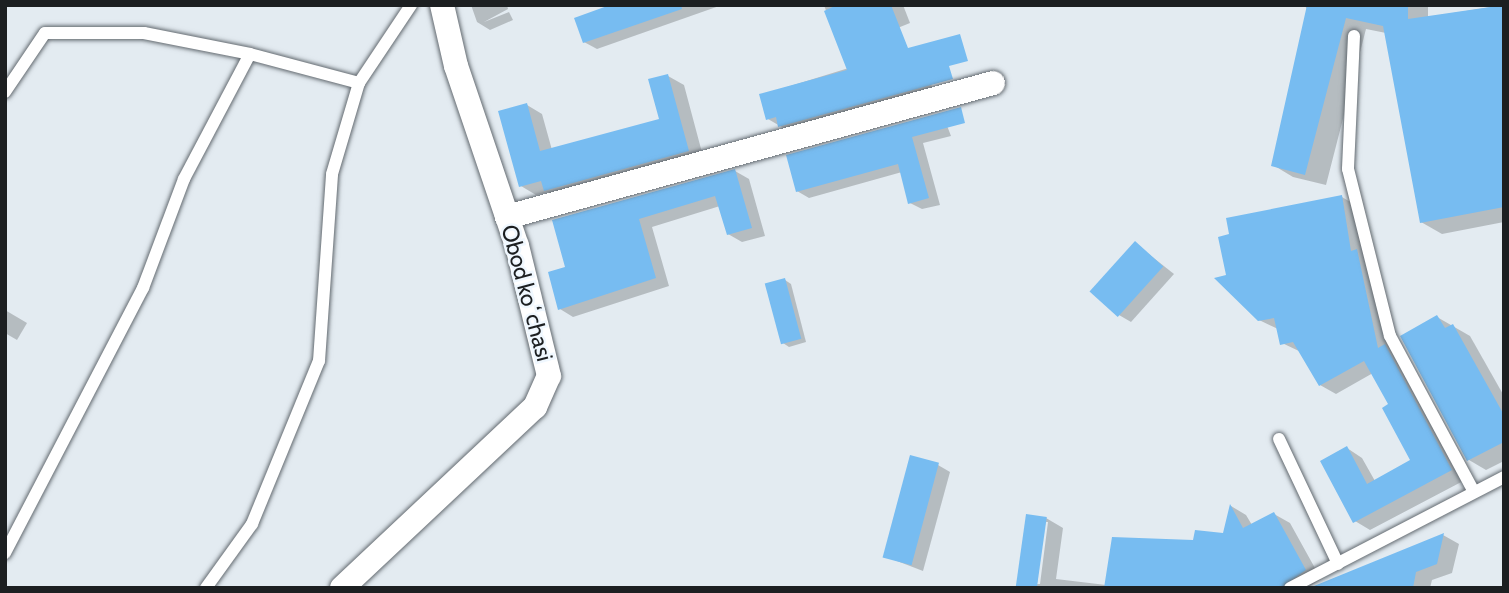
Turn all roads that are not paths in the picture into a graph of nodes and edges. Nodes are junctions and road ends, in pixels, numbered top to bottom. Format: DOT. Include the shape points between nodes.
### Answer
graph roads {
  1 [pos="411,5"];
  2 [pos="442,5"];
  3 [pos="1354,36"];
  4 [pos="250,54"];
  5 [pos="359,83"];
  6 [pos="993,83"];
  7 [pos="5,92"];
  8 [pos="507,218"];
  9 [pos="1279,439"];
  10 [pos="1504,477"];
  11 [pos="1474,492"];
  12 [pos="5,553"];
  13 [pos="1338,564"];
  14 [pos="206,588"];
  15 [pos="342,588"];
  16 [pos="1290,588"];
  1 -- 5 [label="lane"];
  2 -- 8 [label="street, Obod koʻchasi" via="456,66"];
  3 -- 11 [label="lane" via="1348,169 1390,336"];
  4 -- 5 [label="lane"];
  4 -- 7 [label="lane" via="145,33 45,33"];
  4 -- 12 [label="lane" via="184,179 144,288"];
  5 -- 14 [label="lane" via="332,174 320,361 253,524"];
  6 -- 8 [label="street"];
  8 -- 15 [label="street, Obod koʻchasi" via="547,354 549,376 536,407"];
  9 -- 13 [label="lane"];
  10 -- 11 [label="lane"];
  11 -- 13 [label="lane"];
  13 -- 16 [label="lane"];
}
